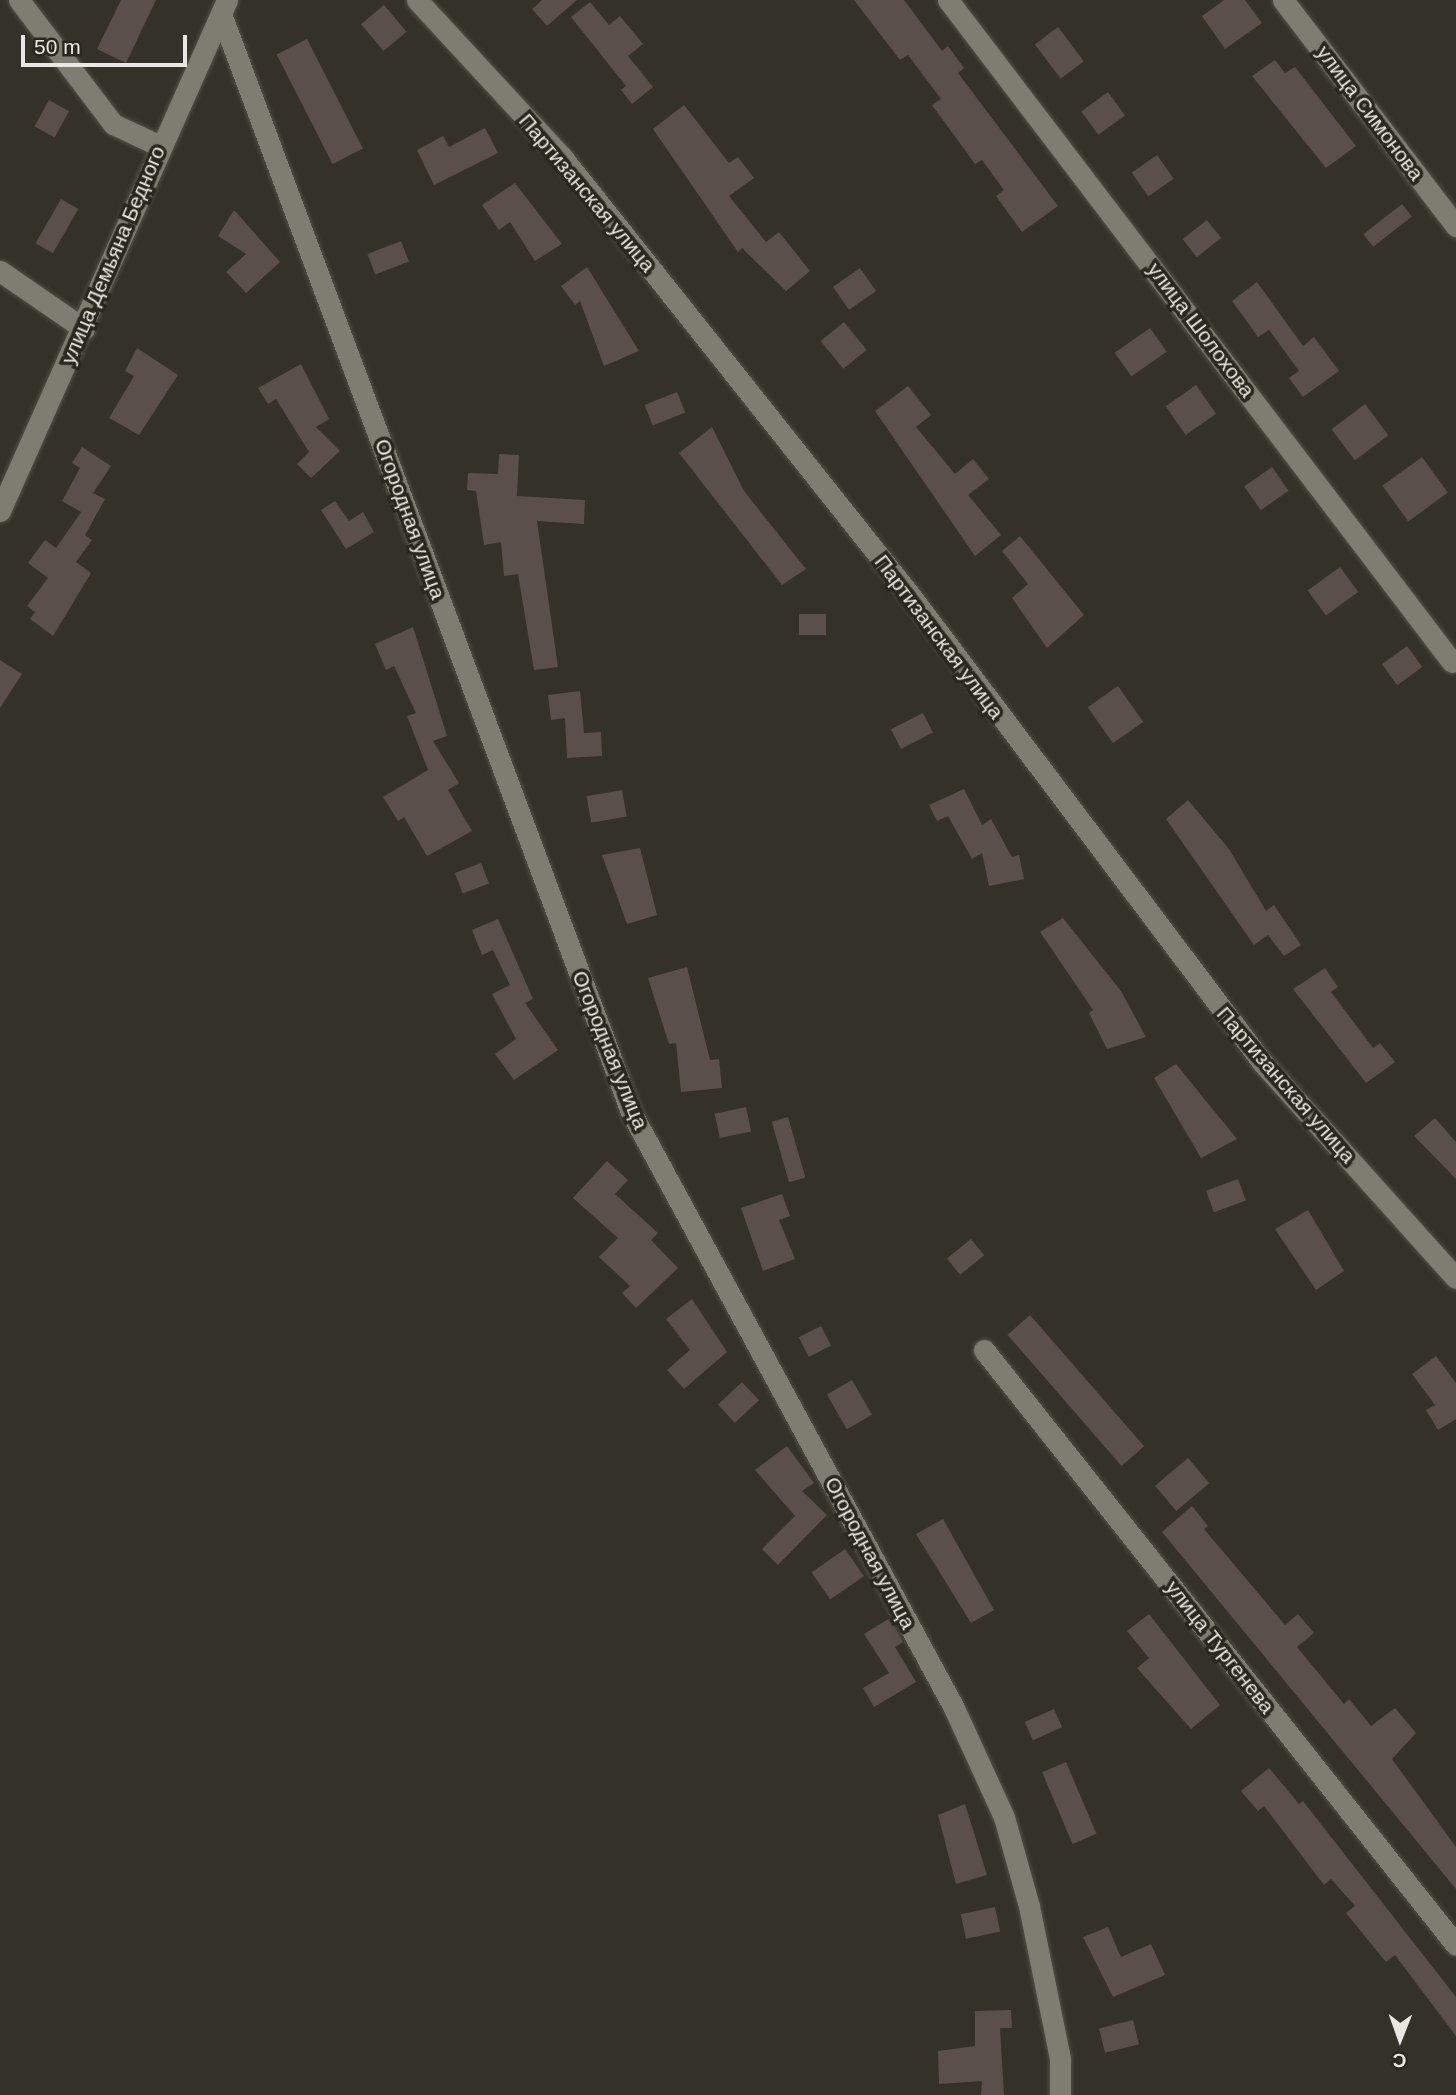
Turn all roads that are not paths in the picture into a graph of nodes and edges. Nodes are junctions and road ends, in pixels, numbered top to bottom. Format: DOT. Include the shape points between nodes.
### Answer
graph roads {
  1 [pos="19,0"];
  2 [pos="417,0"];
  3 [pos="948,0"];
  4 [pos="1283,0"];
  5 [pos="224,7"];
  6 [pos="158,145"];
  7 [pos="1456,226"];
  8 [pos="0,271"];
  9 [pos="84,329"];
  10 [pos="0,511"];
  11 [pos="1452,662"];
  12 [pos="1456,1278"];
  13 [pos="984,1350"];
  14 [pos="1456,1945"];
  15 [pos="1060,2095"];
  1 -- 6 [label="street" via="113,124"];
  2 -- 12 [label="street, Партизанская улица" via="562,157 909,595 1262,1062"];
  3 -- 11 [label="street, улица Шолохова"];
  4 -- 7 [label="street, улица Симонова"];
  5 -- 6 [label="street, улица Демьяна Бедного"];
  5 -- 15 [label="street, Огородная улица" via="631,1112 954,1708 1004,1817 1034,1931 1060,2059"];
  6 -- 9 [label="street, улица Демьяна Бедного"];
  8 -- 9 [label="street"];
  9 -- 10 [label="street, улица Демьяна Бедного"];
  13 -- 14 [label="street, улица Тургенева"];
}
